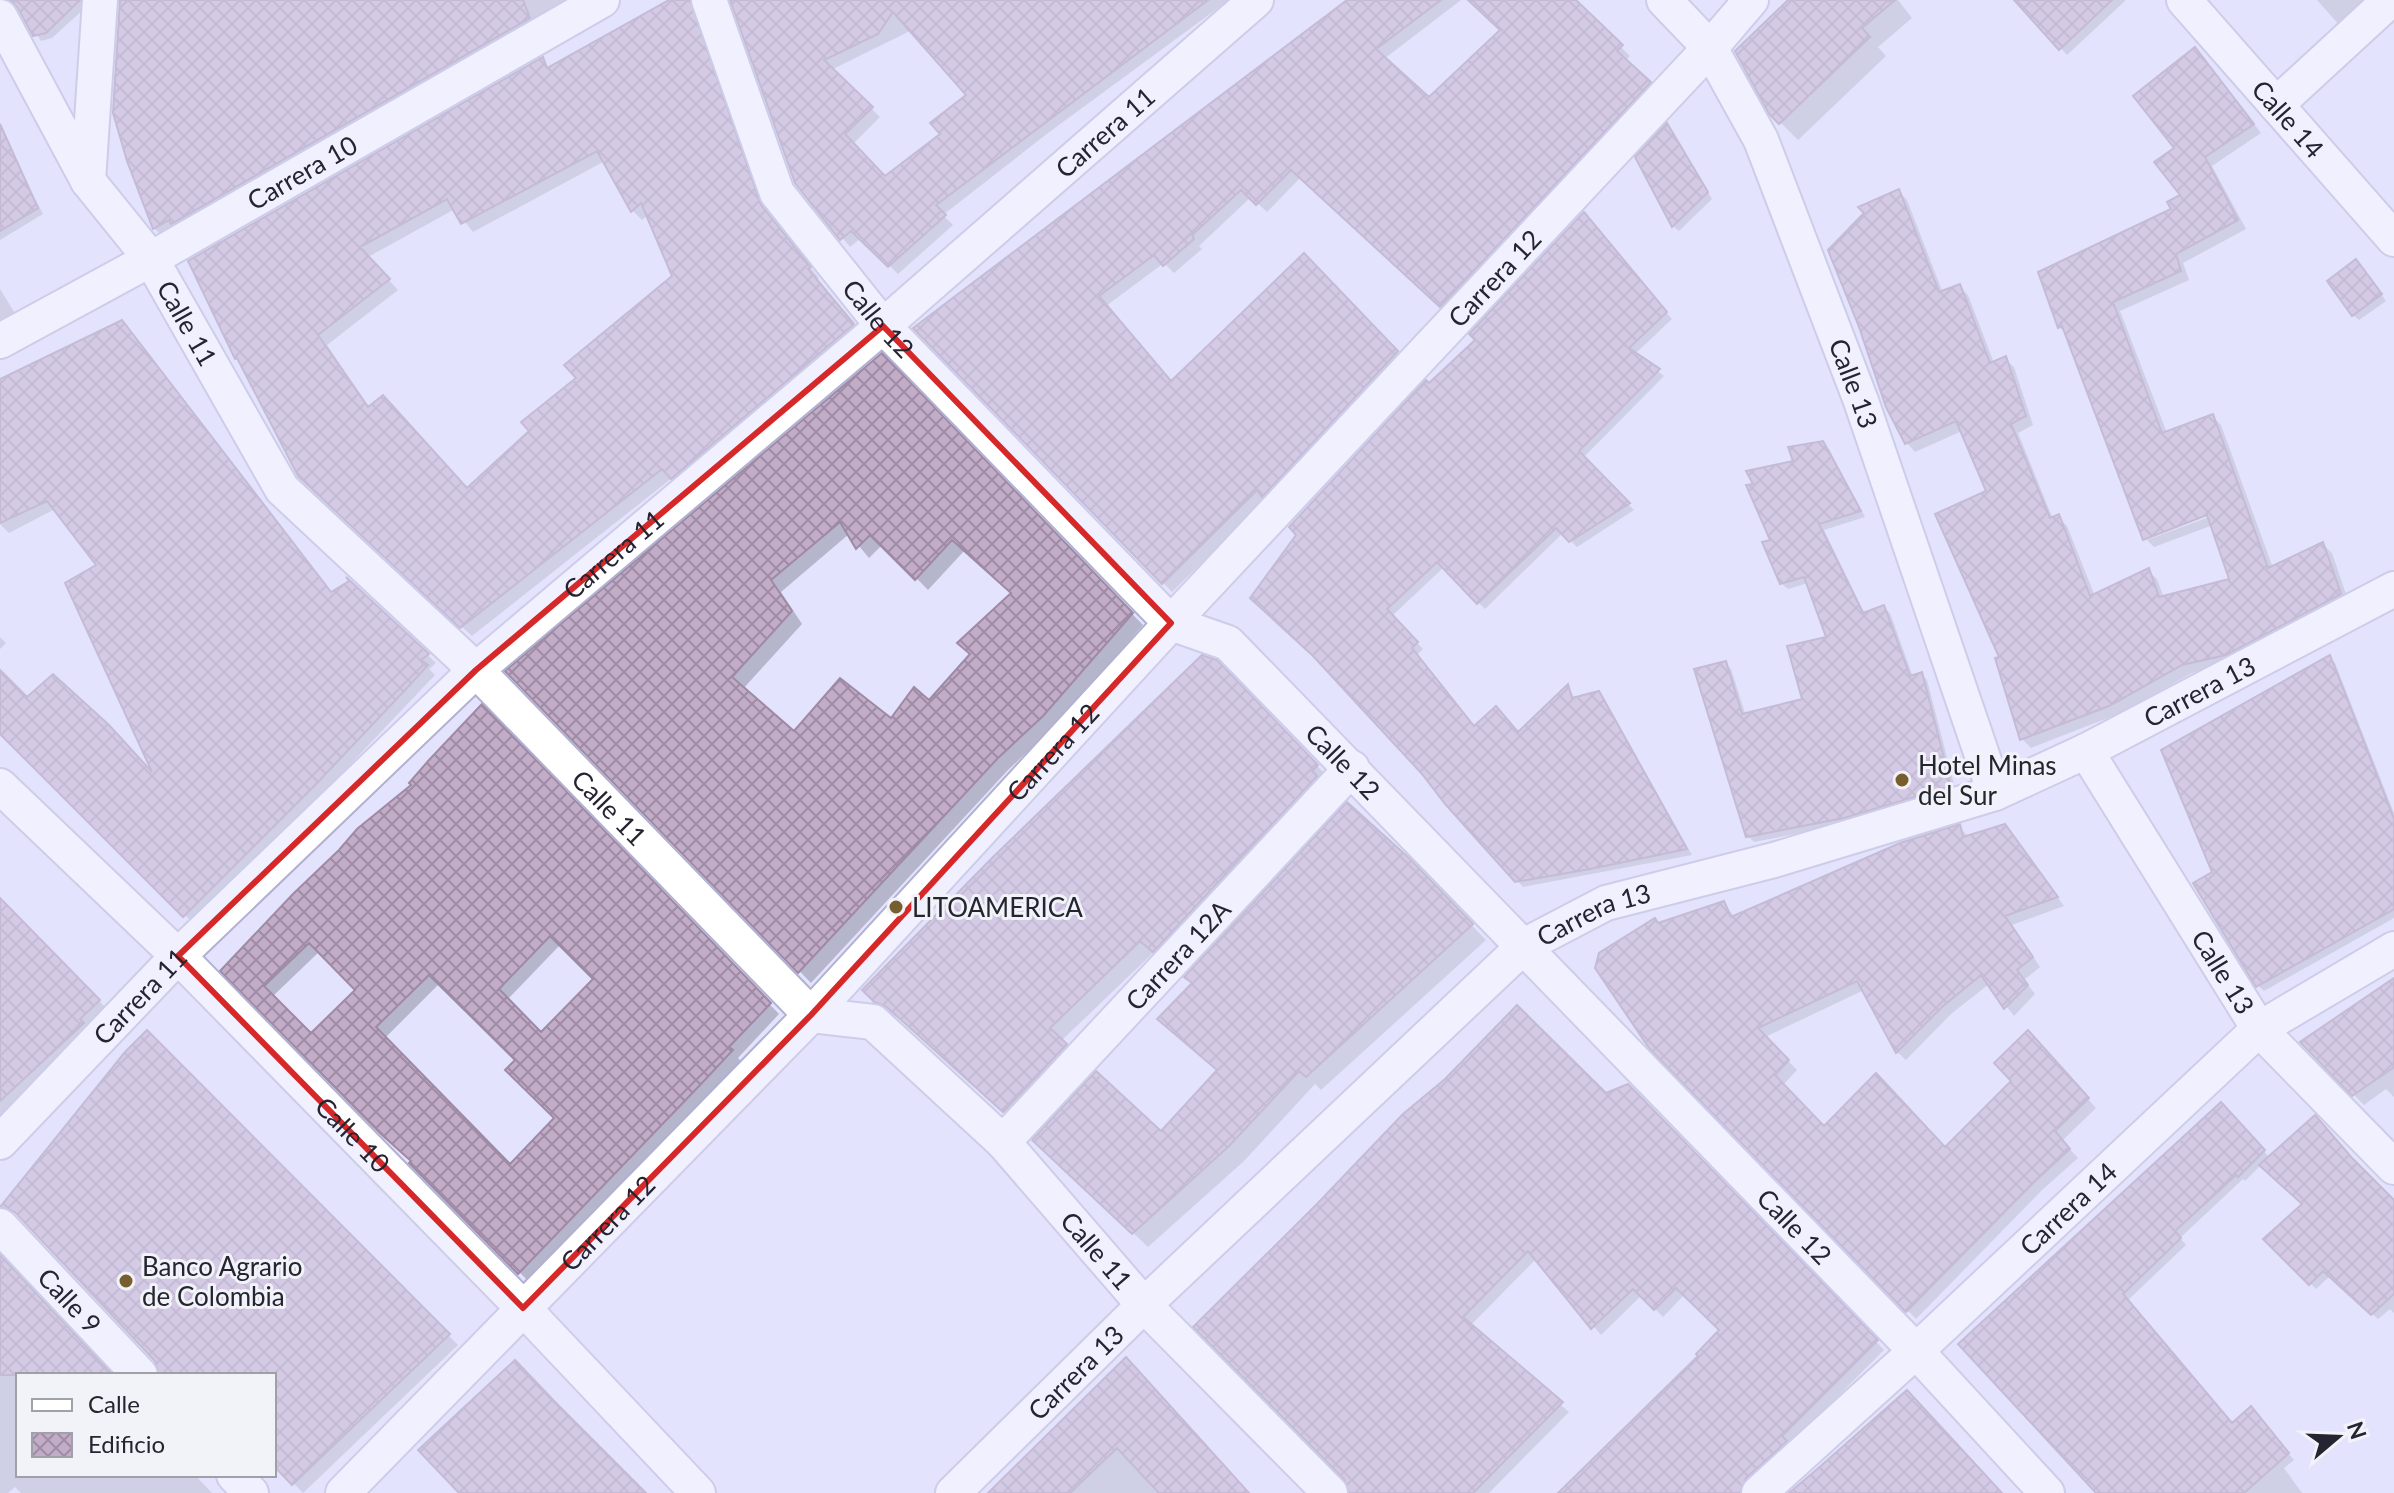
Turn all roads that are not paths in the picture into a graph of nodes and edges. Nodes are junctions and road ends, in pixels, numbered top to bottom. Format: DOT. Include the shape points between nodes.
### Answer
graph roads {
  1 [pos="100,0"];
  2 [pos="602,0"];
  3 [pos="709,0"];
  4 [pos="1256,0"];
  5 [pos="1664,0"];
  6 [pos="1751,0"];
  7 [pos="2184,0"];
  8 [pos="2390,0"];
  9 [pos="0,17"];
  10 [pos="1710,48"];
  11 [pos="2276,105"];
  12 [pos="88,181"];
  13 [pos="2394,239"];
  14 [pos="151,259"];
  15 [pos="883,326"];
  16 [pos="0,341"];
  17 [pos="2394,589"];
  18 [pos="1171,623"];
  19 [pos="476,670"];
  20 [pos="2086,751"];
  21 [pos="1352,768"];
  22 [pos="0,786"];
  23 [pos="1995,793"];
  24 [pos="1524,946"];
  25 [pos="2394,949"];
  26 [pos="178,956"];
  27 [pos="811,1015"];
  28 [pos="2259,1029"];
  29 [pos="0,1142"];
  30 [pos="1003,1142"];
  31 [pos="2394,1167"];
  32 [pos="0,1226"];
  33 [pos="1144,1305"];
  34 [pos="523,1308"];
  35 [pos="1916,1351"];
  36 [pos="138,1373"];
  37 [pos="236,1477"];
  38 [pos="251,1493"];
  39 [pos="343,1493"];
  40 [pos="698,1493"];
  41 [pos="953,1493"];
  42 [pos="1330,1493"];
  43 [pos="1759,1493"];
  44 [pos="2047,1493"];
  1 -- 12 [label="street"];
  2 -- 14 [label="street, Carrera 10"];
  3 -- 15 [label="street, Calle 12" via="777,193"];
  4 -- 15 [label="street, Carrera 11"];
  5 -- 10 [label="street, Calle 13"];
  6 -- 10 [label="street, Carrera 12"];
  7 -- 11 [label="street, Calle 14"];
  8 -- 11 [label="street"];
  9 -- 12 [label="street, Calle 11"];
  10 -- 18 [label="street, Carrera 12"];
  10 -- 23 [label="street, Calle 13" via="1767,155 1861,401"];
  11 -- 13 [label="street, Calle 14"];
  12 -- 14 [label="street, Calle 11"];
  14 -- 16 [label="street, Carrera 10"];
  14 -- 19 [label="street, Calle 11" via="282,489"];
  15 -- 18 [label="street, Calle 12"];
  15 -- 19 [label="street, Carrera 11"];
  17 -- 20 [label="street, Carrera 13"];
  18 -- 21 [label="street, Calle 12" via="1228,643"];
  18 -- 27 [label="street, Carrera 12"];
  19 -- 26 [label="street, Carrera 11"];
  19 -- 27 [label="street, Calle 11"];
  20 -- 23 [label="street, Carrera 13"];
  20 -- 28 [label="street, Calle 13"];
  21 -- 24 [label="street, Calle 12"];
  21 -- 30 [label="street, Carrera 12A"];
  22 -- 26 [label="street, Calle 10"];
  23 -- 24 [label="street, Carrera 13" via="1774,860 1606,903"];
  24 -- 33 [label="street, Carrera 13"];
  24 -- 35 [label="street, Calle 12"];
  25 -- 28 [label="street, Carrera 14"];
  26 -- 29 [label="street, Carrera 11"];
  26 -- 34 [label="street, Calle 10"];
  27 -- 30 [label="street, Calle 11" via="873,1022"];
  27 -- 34 [label="street, Carrera 12"];
  28 -- 31 [label="street, Calle 13"];
  28 -- 35 [label="street, Carrera 14"];
  30 -- 33 [label="street, Calle 11"];
  32 -- 36 [label="street, Calle 9"];
  33 -- 41 [label="street, Carrera 13"];
  33 -- 42 [label="street, Calle 11"];
  34 -- 39 [label="street, Carrera 12"];
  34 -- 40 [label="street, Calle 10"];
  35 -- 43 [label="street, Carrera 14"];
  35 -- 44 [label="street, Calle 12"];
  37 -- 38 [label="street"];
}
